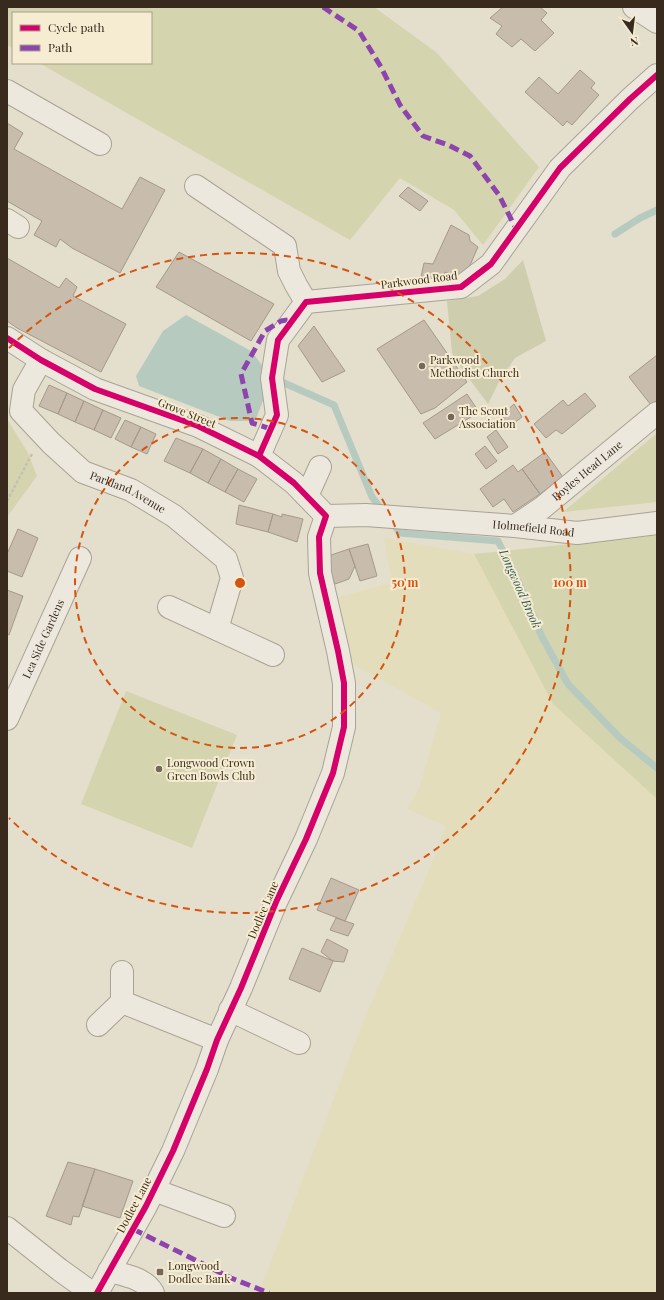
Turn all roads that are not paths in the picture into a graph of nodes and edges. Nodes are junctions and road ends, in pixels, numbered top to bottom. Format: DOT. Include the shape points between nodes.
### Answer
graph roads {
  1 [pos="634,7"];
  2 [pos="657,22"];
  3 [pos="657,75"];
  4 [pos="7,91"];
  5 [pos="100,144"];
  6 [pos="196,186"];
  7 [pos="306,302"];
  8 [pos="7,338"];
  9 [pos="41,360"];
  10 [pos="657,413"];
  11 [pos="258,456"];
  12 [pos="320,468"];
  13 [pos="307,496"];
  14 [pos="326,516"];
  15 [pos="657,523"];
  16 [pos="515,526"];
  17 [pos="80,558"];
  18 [pos="169,607"];
  19 [pos="217,629"];
  20 [pos="273,655"];
  21 [pos="7,719"];
  22 [pos="122,972"];
  23 [pos="122,1002"];
  24 [pos="230,1010"];
  25 [pos="98,1024"];
  26 [pos="217,1040"];
  27 [pos="299,1043"];
  28 [pos="154,1190"];
  29 [pos="224,1216"];
  30 [pos="7,1228"];
  31 [pos="109,1271"];
  32 [pos="92,1293"];
  33 [pos="97,1293"];
  34 [pos="153,1293"];
  1 -- 2 [label="street"];
  3 -- 7 [label="street, Parkwood Road" via="560,168 491,264 461,287"];
  4 -- 5 [label="street"];
  6 -- 7 [label="street" via="285,246 289,271"];
  7 -- 11 [label="street" via="278,340 272,378 277,415"];
  8 -- 9 [label="street, Grove Street"];
  9 -- 11 [label="street, Grove Street" via="94,389 198,426"];
  9 -- 19 [label="street, Parkland Avenue" via="24,390 21,411 50,443 83,472 131,490 174,516 226,559 232,578"];
  10 -- 16 [label="street, Royles Head Lane" via="542,508"];
  11 -- 13 [label="street, Grove Street"];
  12 -- 13 [label="street"];
  13 -- 14 [label="street, Grove Street"];
  14 -- 16 [label="street, Holmefield Road" via="366,515"];
  14 -- 24 [label="street, Dodlee Lane" via="319,537 320,573 344,683 344,727 333,773"];
  15 -- 16 [label="street, Holmefield Road" via="577,533"];
  17 -- 21 [label="street, Lea Side Gardens"];
  18 -- 19 [label="street"];
  19 -- 20 [label="street"];
  22 -- 23 [label="street"];
  23 -- 25 [label="street"];
  23 -- 26 [label="street"];
  24 -- 26 [label="street, Dodlee Lane"];
  24 -- 27 [label="street"];
  26 -- 28 [label="street, Dodlee Lane" via="173,1151"];
  28 -- 29 [label="street"];
  28 -- 31 [label="street, Dodlee Lane"];
  30 -- 32 [label="street"];
  31 -- 33 [label="street, Dodlee Lane"];
  31 -- 34 [label="street" via="131,1277 149,1286"];
}
